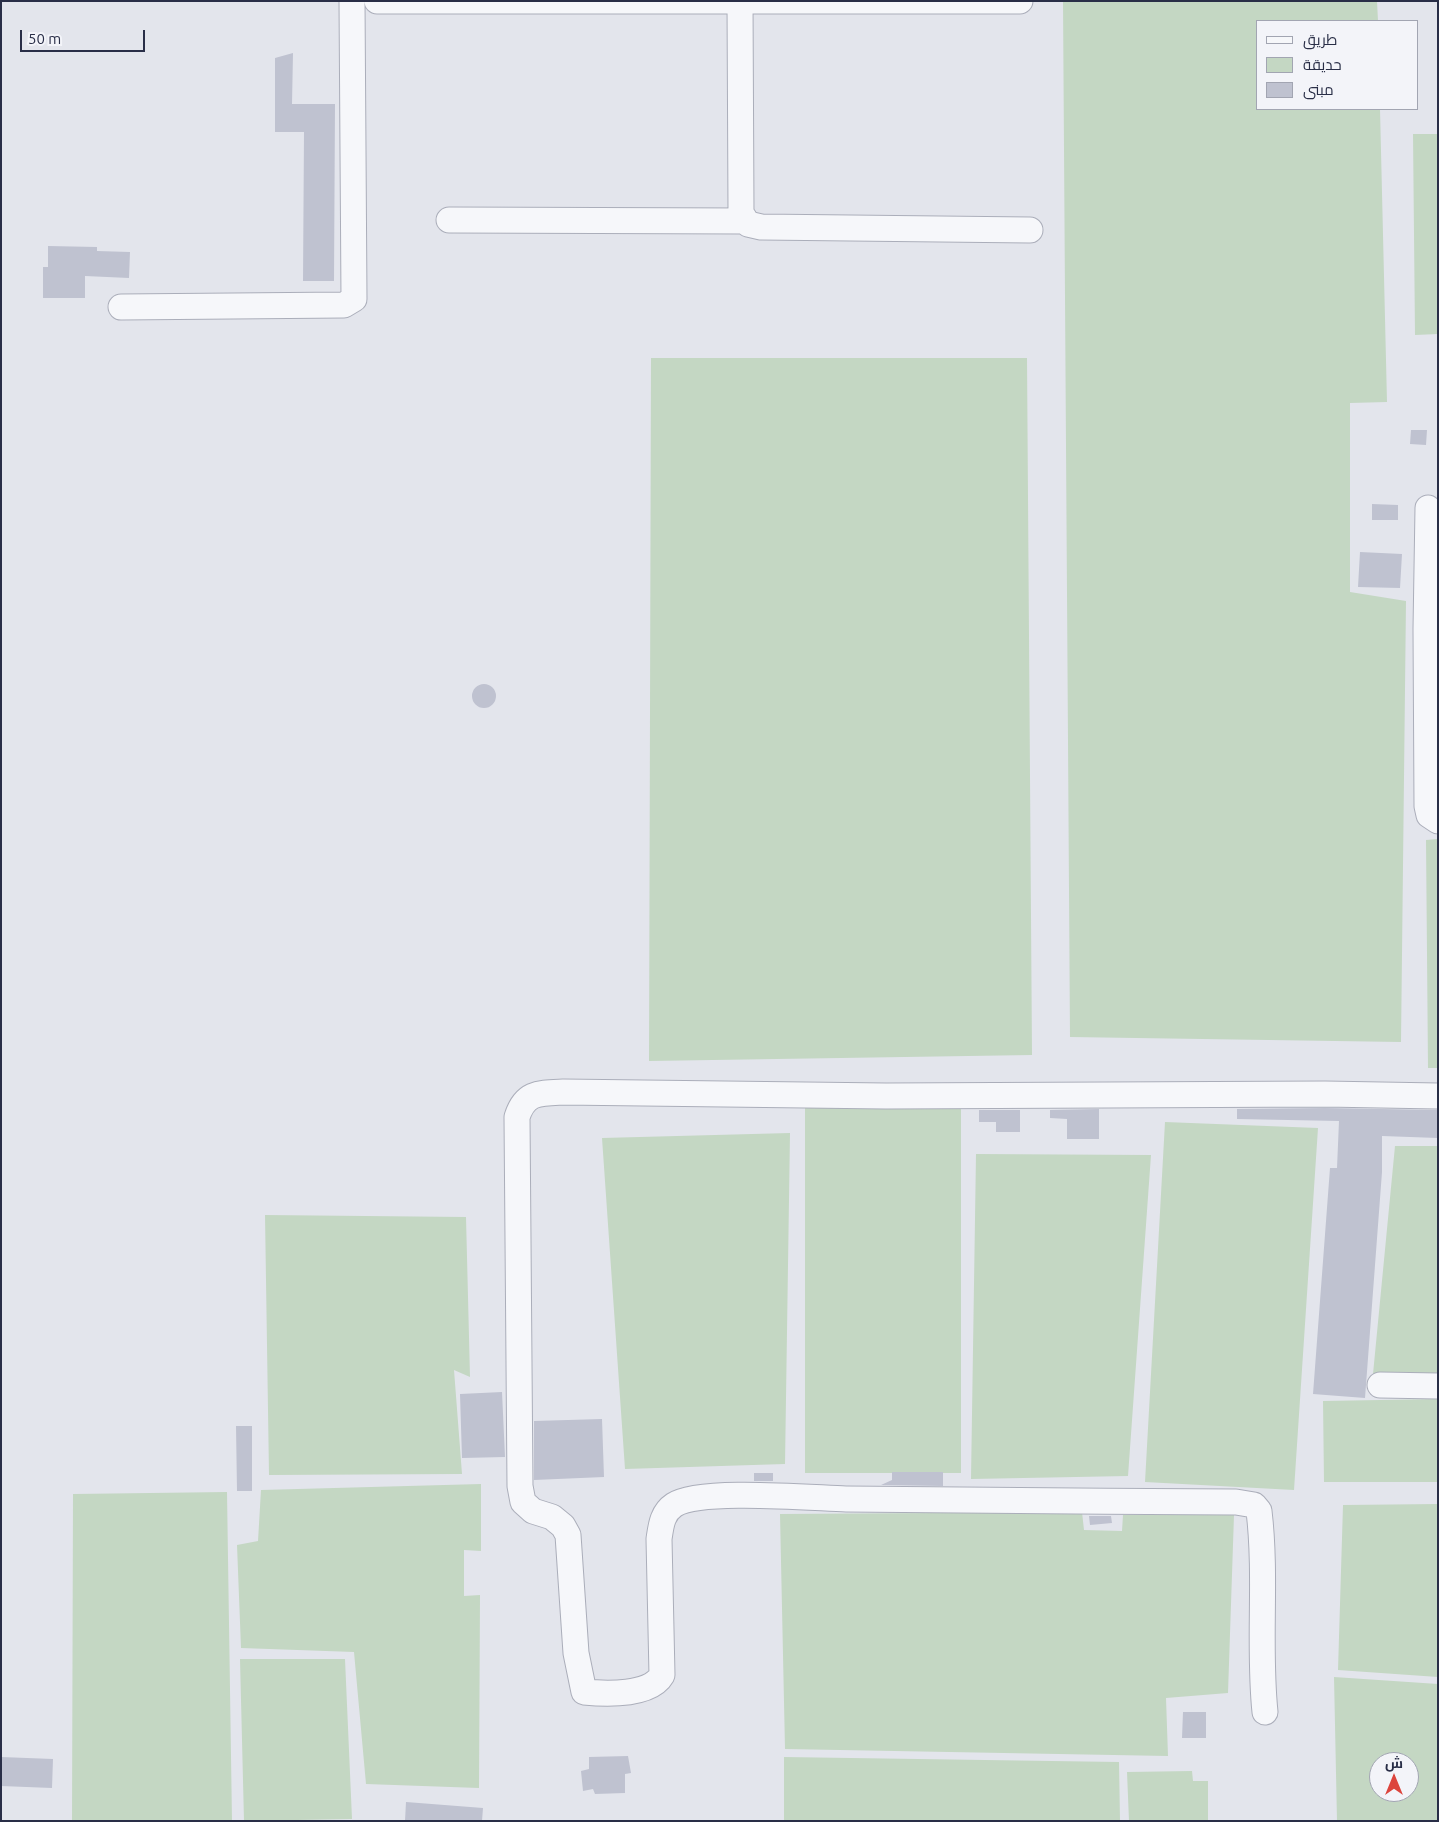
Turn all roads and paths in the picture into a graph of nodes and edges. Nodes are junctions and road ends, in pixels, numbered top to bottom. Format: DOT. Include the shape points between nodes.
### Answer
graph roads {
  1 [pos="352,1"];
  2 [pos="376,1"];
  3 [pos="740,1"];
  4 [pos="1020,1"];
  5 [pos="449,220"];
  6 [pos="745,221"];
  7 [pos="1030,230"];
  8 [pos="121,307"];
  9 [pos="1428,508"];
  10 [pos="1438,821"];
  11 [pos="1438,1096"];
  12 [pos="1380,1385"];
  13 [pos="1438,1386"];
  14 [pos="1266,1712"];
  1 -- 8 [label="street" via="354,299 344,305"];
  2 -- 3 [label="street"];
  3 -- 4 [label="street"];
  3 -- 6 [label="street" via="742,213"];
  5 -- 6 [label="street"];
  6 -- 7 [label="street" via="761,227"];
  9 -- 10 [label="street" via="1427,806 1429,815"];
  11 -- 14 [label="street" via="886,1096 563,1092 540,1093 520,1106 517,1117 520,1486 523,1502 533,1511 552,1517 568,1535 576,1653 584,1692 636,1691 658,1682 662,1675 659,1539 662,1520 674,1505 700,1498 768,1495 844,1499 1236,1502 1254,1505 1259,1511 1264,1579 1261,1675"];
  12 -- 13 [label="street"];
}
